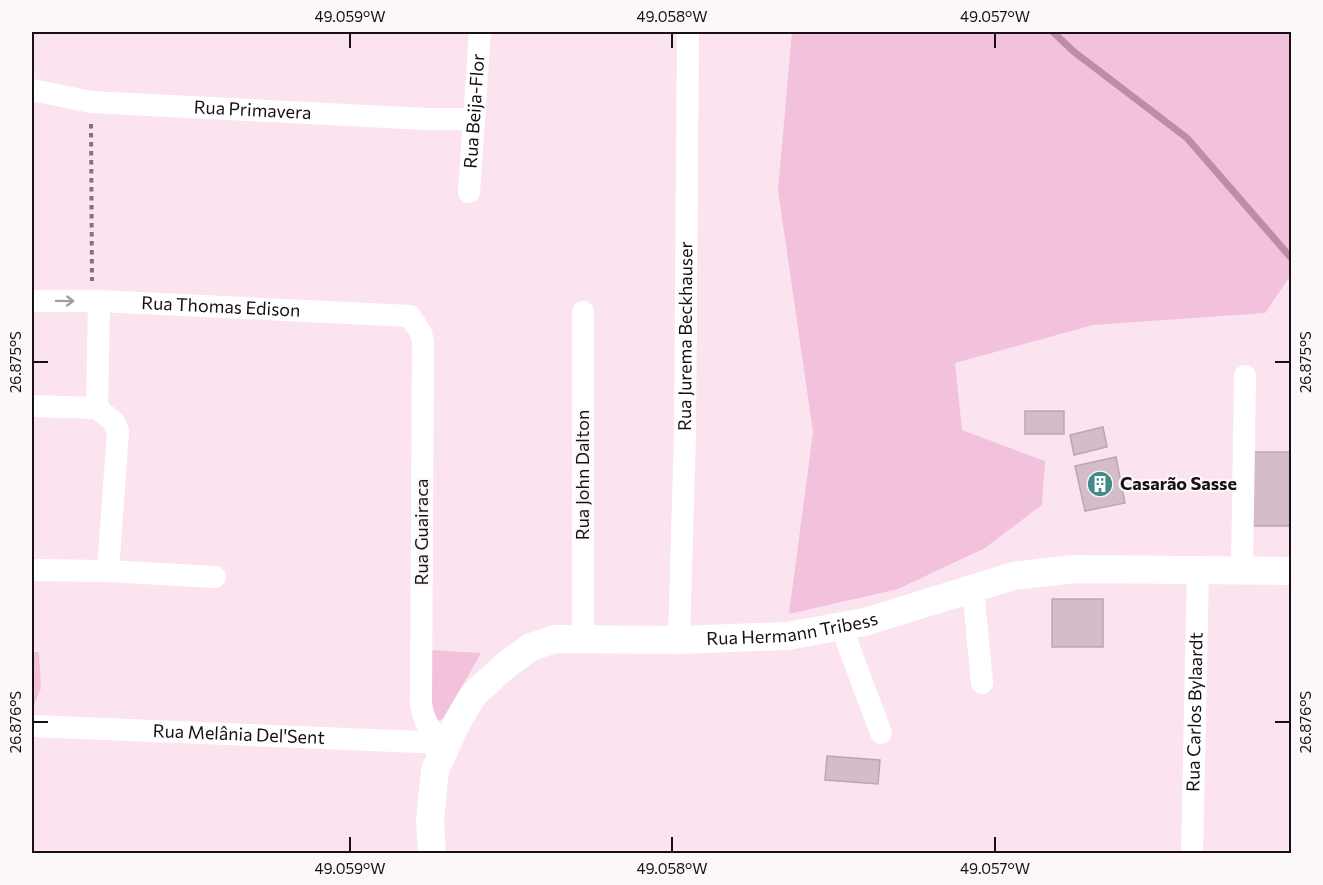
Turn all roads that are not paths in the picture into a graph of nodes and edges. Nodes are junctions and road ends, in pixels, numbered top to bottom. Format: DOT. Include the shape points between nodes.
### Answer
graph roads {
  1 [pos="480,32"];
  2 [pos="688,32"];
  3 [pos="32,90"];
  4 [pos="474,119"];
  5 [pos="469,192"];
  6 [pos="32,300"];
  7 [pos="99,301"];
  8 [pos="583,312"];
  9 [pos="410,316"];
  10 [pos="1245,376"];
  11 [pos="32,406"];
  12 [pos="97,408"];
  13 [pos="32,570"];
  14 [pos="1197,570"];
  15 [pos="1242,570"];
  16 [pos="108,571"];
  17 [pos="1292,572"];
  18 [pos="215,577"];
  19 [pos="974,588"];
  20 [pos="841,626"];
  21 [pos="583,638"];
  22 [pos="679,640"];
  23 [pos="982,683"];
  24 [pos="32,726"];
  25 [pos="881,734"];
  26 [pos="446,743"];
  27 [pos="432,854"];
  28 [pos="1192,854"];
  1 -- 4 [label="street, Rua Beija-Flor"];
  2 -- 22 [label="street, Rua Jurema Beckhauser"];
  3 -- 4 [label="street, Rua Primavera" via="91,102"];
  4 -- 5 [label="street, Rua Beija-Flor"];
  6 -- 7 [label="street, Rua Thomas Edison, one-way"];
  7 -- 9 [label="street, Rua Thomas Edison"];
  7 -- 12 [label="street"];
  8 -- 21 [label="street, Rua John Dalton"];
  9 -- 26 [label="street, Rua Guairaca" via="423,342 421,704 423,719 433,734"];
  10 -- 15 [label="street"];
  11 -- 12 [label="street"];
  12 -- 16 [label="street" via="114,422 117,431"];
  13 -- 16 [label="street"];
  14 -- 15 [label="main road, Rua Hermann Tribess"];
  14 -- 19 [label="main road, Rua Hermann Tribess" via="1074,569 1013,576"];
  14 -- 28 [label="street, Rua Carlos Bylaardt"];
  15 -- 17 [label="main road, Rua Hermann Tribess"];
  16 -- 18 [label="street"];
  19 -- 20 [label="main road, Rua Hermann Tribess"];
  19 -- 23 [label="street"];
  20 -- 22 [label="main road, Rua Hermann Tribess" via="787,636"];
  20 -- 25 [label="street"];
  21 -- 22 [label="main road, Rua Hermann Tribess"];
  21 -- 26 [label="main road, Rua Hermann Tribess" via="555,639 531,647 504,666 473,695"];
  24 -- 26 [label="street, Rua Melânia Del'Sent"];
  26 -- 27 [label="main road, Rua Hermann Tribess" via="434,780"];
}
